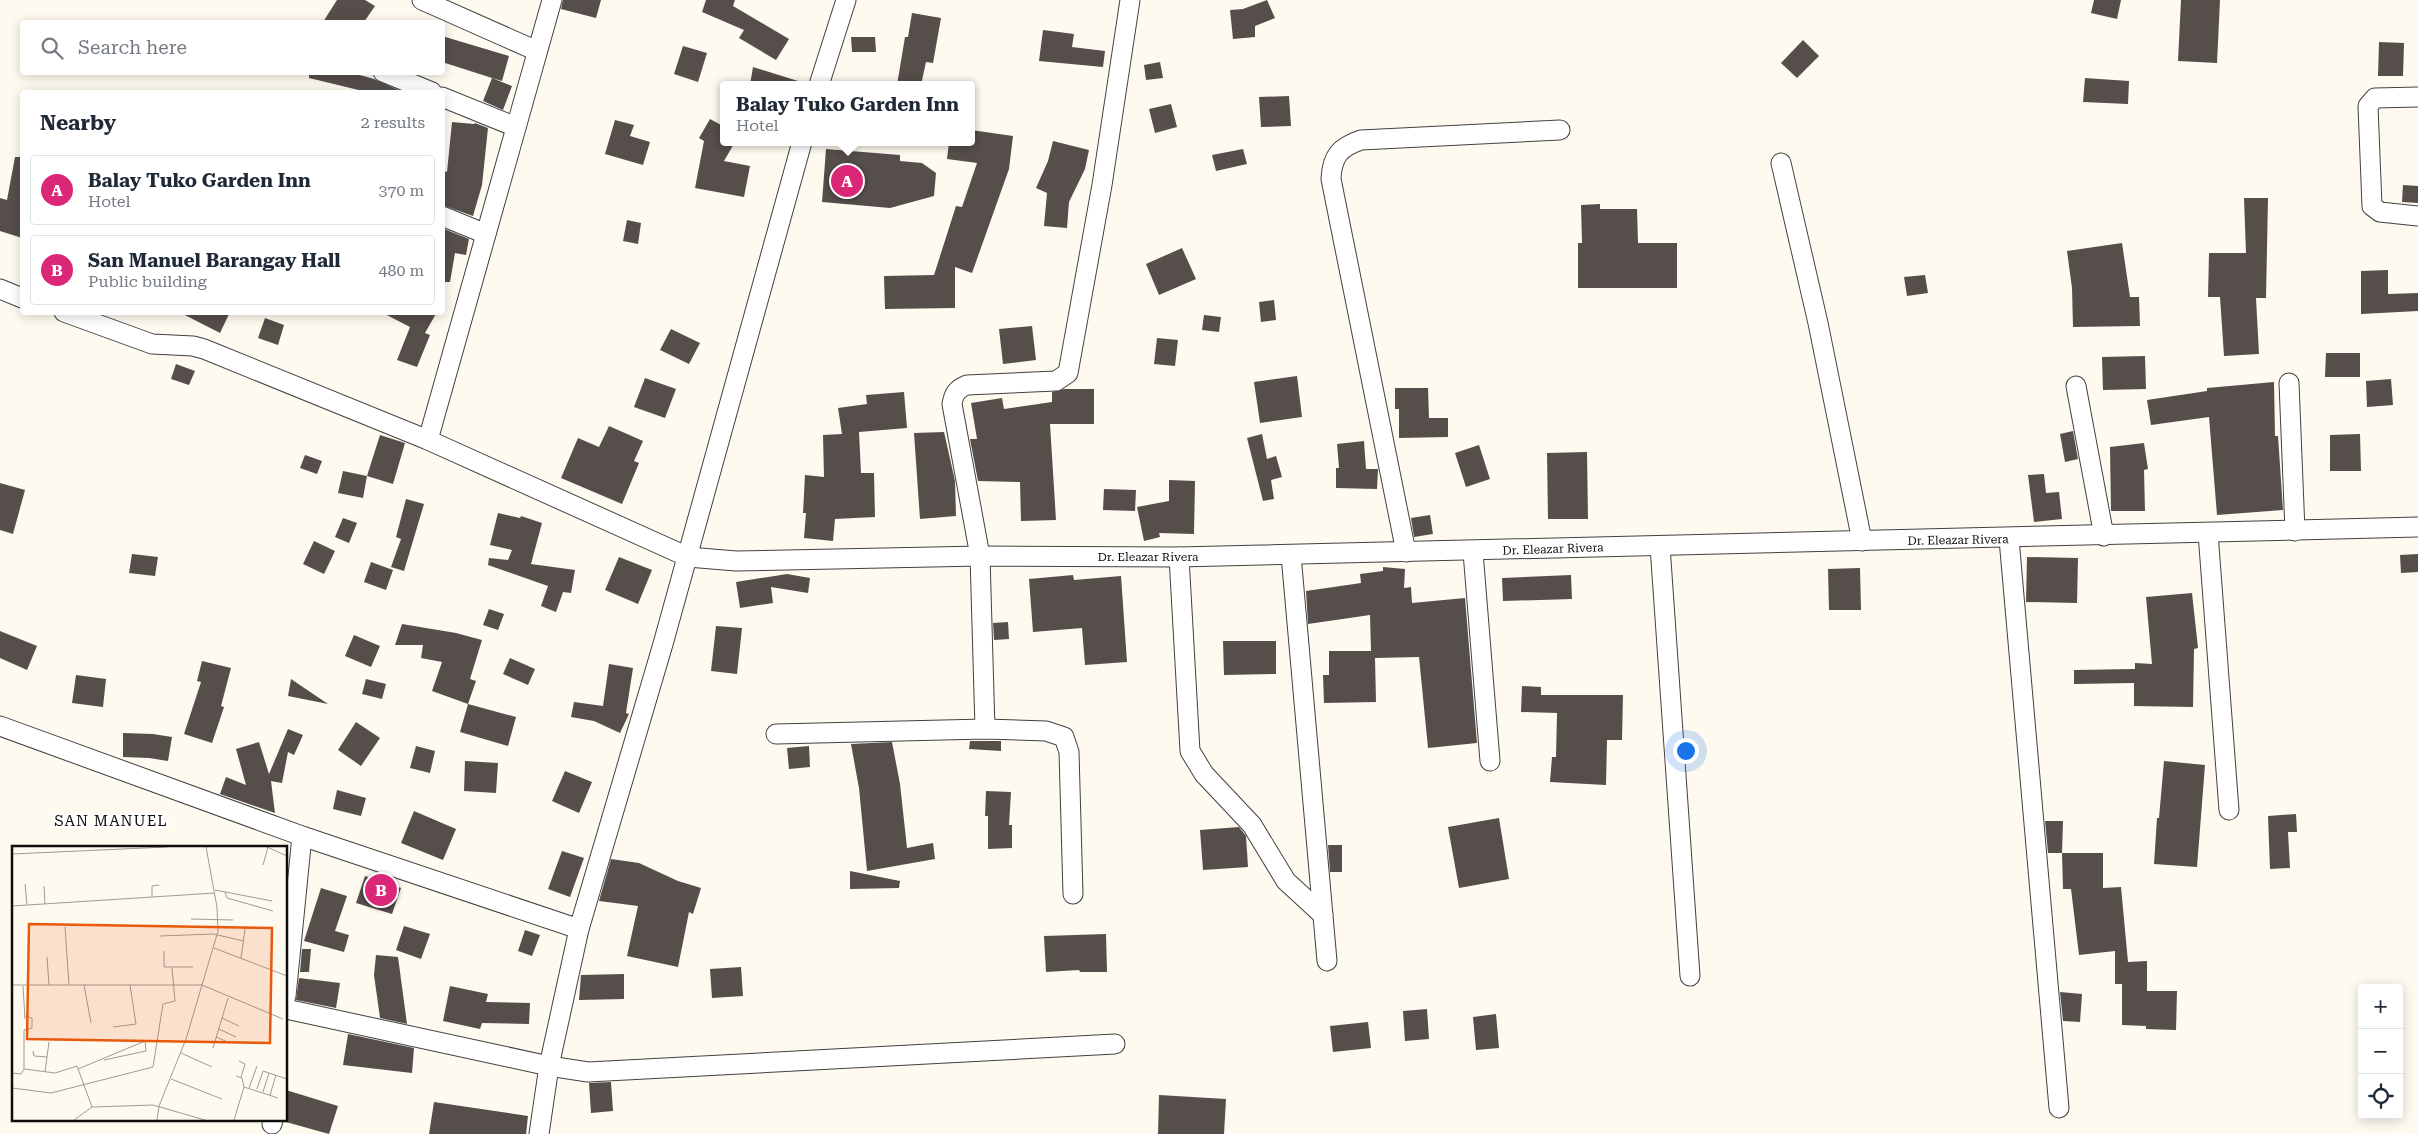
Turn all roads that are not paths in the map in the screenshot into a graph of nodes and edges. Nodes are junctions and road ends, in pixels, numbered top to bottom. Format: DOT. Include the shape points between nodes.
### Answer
graph roads {
  1 [pos="422,0"];
  2 [pos="552,0"];
  3 [pos="846,0"];
  4 [pos="1130,0"];
  5 [pos="537,51"];
  6 [pos="390,75"];
  7 [pos="820,81"];
  8 [pos="427,90"];
  9 [pos="2418,97"];
  10 [pos="445,98"];
  11 [pos="516,127"];
  12 [pos="1560,130"];
  13 [pos="801,146"];
  14 [pos="1781,163"];
  15 [pos="2418,216"];
  16 [pos="445,217"];
  17 [pos="486,234"];
  18 [pos="0,290"];
  19 [pos="20,297"];
  20 [pos="72,315"];
  21 [pos="2289,383"];
  22 [pos="2076,386"];
  23 [pos="428,440"];
  24 [pos="2418,527"];
  25 [pos="2294,531"];
  26 [pos="2208,533"];
  27 [pos="2104,536"];
  28 [pos="2009,538"];
  29 [pos="1862,541"];
  30 [pos="1660,546"];
  31 [pos="1406,552"];
  32 [pos="1473,552"];
  33 [pos="1291,555"];
  34 [pos="980,556"];
  35 [pos="688,557"];
  36 [pos="1179,557"];
  37 [pos="0,726"];
  38 [pos="985,729"];
  39 [pos="776,734"];
  40 [pos="1490,761"];
  41 [pos="2230,810"];
  42 [pos="302,836"];
  43 [pos="1073,894"];
  44 [pos="1323,915"];
  45 [pos="579,929"];
  46 [pos="1327,961"];
  47 [pos="288,976"];
  48 [pos="1690,976"];
  49 [pos="288,1009"];
  50 [pos="1115,1044"];
  51 [pos="549,1066"];
  52 [pos="2059,1108"];
  53 [pos="539,1134"];
  1 -- 5 [label="street"];
  2 -- 5 [label="street"];
  3 -- 7 [label="street"];
  4 -- 34 [label="street" via="1102,185 1068,372 1056,381 967,385 956,391 953,397 963,471"];
  5 -- 11 [label="street"];
  6 -- 8 [label="street"];
  9 -- 15 [label="street" via="2375,98 2368,106 2372,206 2380,212"];
  10 -- 11 [label="street"];
  11 -- 17 [label="street"];
  12 -- 31 [label="street" via="1361,140 1348,144 1332,164 1331,179"];
  13 -- 35 [label="street"];
  14 -- 29 [label="street" via="1818,323"];
  16 -- 17 [label="street"];
  17 -- 23 [label="street"];
  18 -- 19 [label="street"];
  20 -- 23 [label="street, Dr. Eleazar Rivera" via="152,344 204,349"];
  21 -- 25 [label="street"];
  22 -- 27 [label="street"];
  23 -- 35 [label="street, Dr. Eleazar Rivera"];
  24 -- 25 [label="street, Dr. Eleazar Rivera"];
  25 -- 26 [label="street, Dr. Eleazar Rivera"];
  26 -- 27 [label="street, Dr. Eleazar Rivera"];
  26 -- 41 [label="street"];
  27 -- 28 [label="street, Dr. Eleazar Rivera"];
  28 -- 29 [label="street, Dr. Eleazar Rivera"];
  28 -- 52 [label="street"];
  29 -- 30 [label="street, Dr. Eleazar Rivera"];
  30 -- 32 [label="street, Dr. Eleazar Rivera"];
  30 -- 48 [label="street"];
  31 -- 32 [label="street, Dr. Eleazar Rivera"];
  31 -- 33 [label="street, Dr. Eleazar Rivera"];
  32 -- 40 [label="street"];
  33 -- 36 [label="street, Dr. Eleazar Rivera"];
  33 -- 44 [label="street"];
  34 -- 35 [label="street, Dr. Eleazar Rivera" via="736,561"];
  34 -- 36 [label="street, Dr. Eleazar Rivera"];
  34 -- 38 [label="street"];
  35 -- 45 [label="street"];
  36 -- 44 [label="street" via="1190,752 1204,774 1252,826 1286,881"];
  37 -- 42 [label="street"];
  38 -- 39 [label="street"];
  38 -- 43 [label="street" via="1046,731 1064,736 1069,752"];
  42 -- 45 [label="street"];
  42 -- 47 [label="street"];
  44 -- 46 [label="street"];
  45 -- 51 [label="street"];
  49 -- 51 [label="street"];
  50 -- 51 [label="street" via="608,1072"];
  51 -- 53 [label="street"];
}
